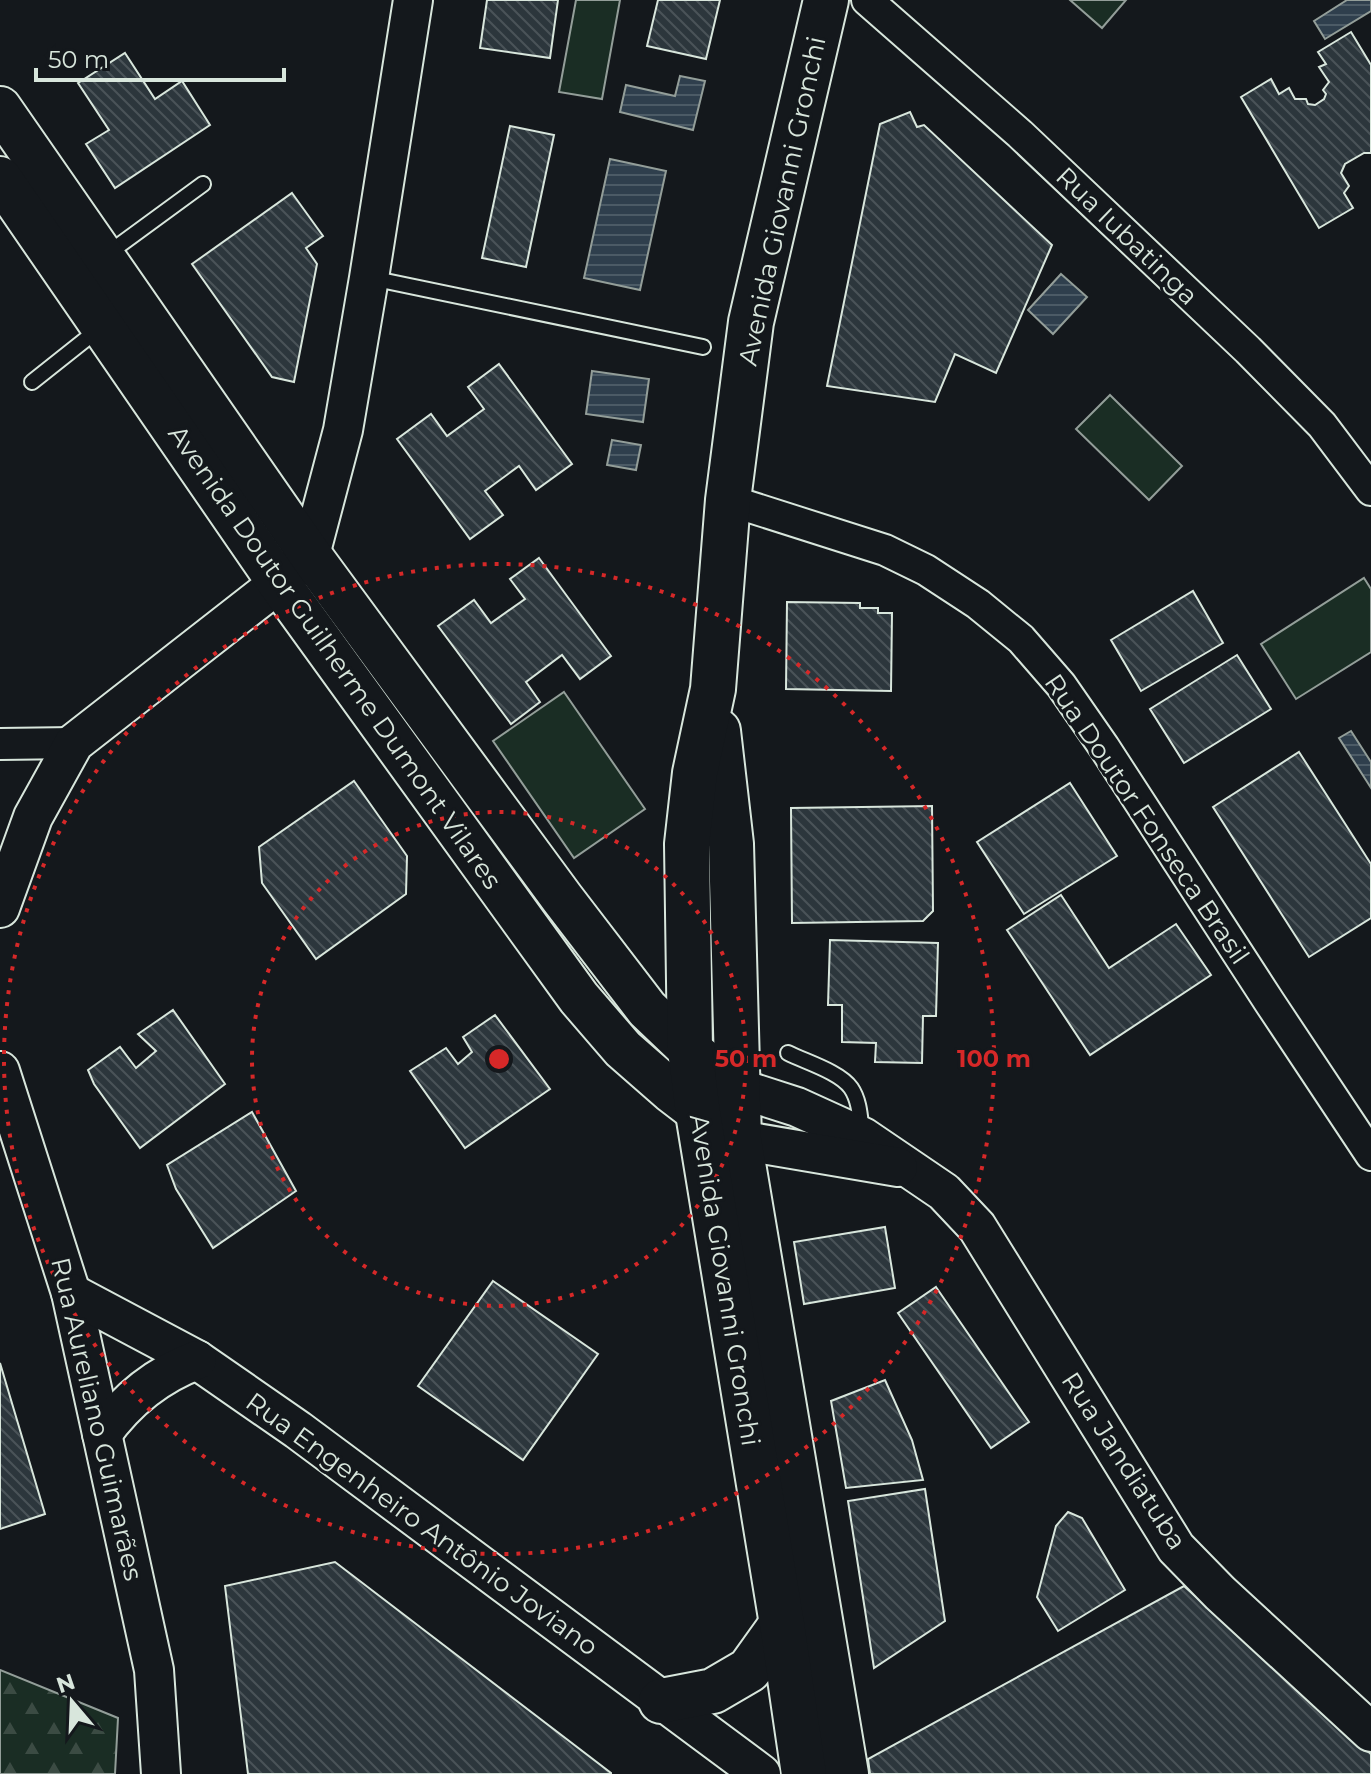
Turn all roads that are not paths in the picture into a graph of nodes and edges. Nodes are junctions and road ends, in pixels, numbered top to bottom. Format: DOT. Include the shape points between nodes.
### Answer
graph roads {
  1 [pos="413,0"];
  2 [pos="826,0"];
  3 [pos="867,0"];
  4 [pos="0,108"];
  5 [pos="203,184"];
  6 [pos="10,200"];
  7 [pos="103,257"];
  8 [pos="369,278"];
  9 [pos="102,326"];
  10 [pos="703,347"];
  11 [pos="32,382"];
  12 [pos="1371,490"];
  13 [pos="728,500"];
  14 [pos="310,555"];
  15 [pos="279,583"];
  16 [pos="713,689"];
  17 [pos="74,743"];
  18 [pos="0,744"];
  19 [pos="0,908"];
  20 [pos="690,1050"];
  21 [pos="788,1053"];
  22 [pos="0,1071"];
  23 [pos="738,1088"];
  24 [pos="698,1113"];
  25 [pos="863,1137"];
  26 [pos="739,1140"];
  27 [pos="1371,1155"];
  28 [pos="907,1168"];
  29 [pos="71,1293"];
  30 [pos="197,1360"];
  31 [pos="102,1434"];
  32 [pos="782,1624"];
  33 [pos="661,1701"];
  34 [pos="1371,1732"];
  35 [pos="161,1774"];
  36 [pos="761,1774"];
  37 [pos="804,1774"];
  38 [pos="846,1774"];
  1 -- 8 [label="street"];
  2 -- 13 [label="main road, Avenida Giovanni Gronchi" via="751,322"];
  3 -- 12 [label="street, Rua Iubatinga" via="1020,134 1248,350 1322,425"];
  4 -- 7 [label="main road, Avenida Doutor Guilherme Dumont Vilares"];
  5 -- 7 [label="lane"];
  6 -- 9 [label="main road, Avenida Doutor Guilherme Dumont Vilares"];
  7 -- 14 [label="main road, Avenida Doutor Guilherme Dumont Vilares"];
  8 -- 10 [label="lane"];
  8 -- 14 [label="street" via="343,430"];
  9 -- 11 [label="lane"];
  9 -- 15 [label="main road, Avenida Doutor Guilherme Dumont Vilares"];
  13 -- 16 [label="main road, Avenida Giovanni Gronchi"];
  13 -- 27 [label="street, Rua Doutor Fonseca Brasil" via="885,550 939,578 1021,639 1104,747"];
  14 -- 15 [label="street"];
  14 -- 20 [label="main road, Avenida Doutor Guilherme Dumont Vilares" via="647,1009"];
  15 -- 17 [label="street"];
  15 -- 24 [label="main road, Avenida Doutor Guilherme Dumont Vilares" via="579,998 623,1049"];
  16 -- 20 [label="main road, Avenida Giovanni Gronchi" via="687,844"];
  16 -- 23 [label="main road, Avenida Giovanni Gronchi" via="731,844"];
  17 -- 18 [label="street"];
  17 -- 19 [label="street" via="33,817"];
  20 -- 23 [label="main road, Avenida Doutor Guilherme Dumont Vilares"];
  20 -- 24 [label="main road, Avenida Giovanni Gronchi"];
  21 -- 25 [label="lane" via="836,1075 851,1088"];
  22 -- 29 [label="street, Rua Aureliano Guimarães"];
  23 -- 25 [label="street, Rua Jandiatuba"];
  23 -- 26 [label="main road, Avenida Giovanni Gronchi"];
  24 -- 26 [label="main road, Avenida Doutor Guilherme Dumont Vilares"];
  24 -- 32 [label="main road, Avenida Giovanni Gronchi"];
  25 -- 28 [label="street, Rua Jandiatuba"];
  26 -- 28 [label="street, Rua Jandiatuba"];
  26 -- 38 [label="main road, Avenida Giovanni Gronchi"];
  28 -- 34 [label="street, Rua Jandiatuba" via="944,1192 977,1227 1176,1548"];
  29 -- 30 [label="street, Rua Engenheiro Antônio Joviano"];
  29 -- 31 [label="street, Rua Aureliano Guimarães"];
  30 -- 31 [label="street" via="144,1387"];
  30 -- 33 [label="street, Rua Engenheiro Antônio Joviano"];
  31 -- 35 [label="street, Rua Aureliano Guimarães" via="154,1670"];
  32 -- 33 [label="main road" via="749,1670 713,1691"];
  32 -- 37 [label="main road, Avenida Giovanni Gronchi"];
  33 -- 36 [label="street, Rua Engenheiro Antônio Joviano"];
}
